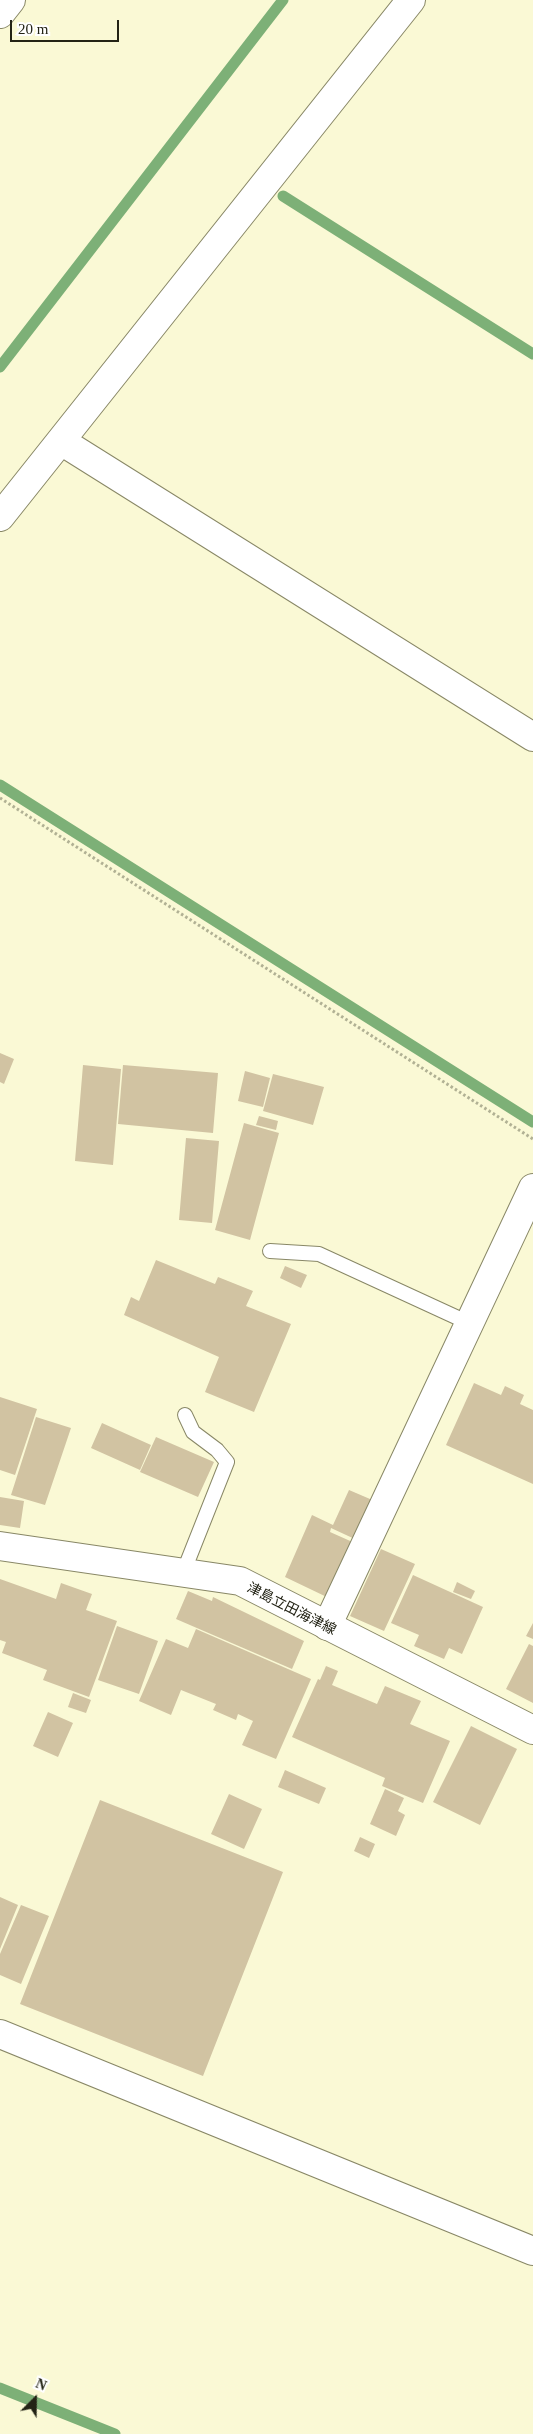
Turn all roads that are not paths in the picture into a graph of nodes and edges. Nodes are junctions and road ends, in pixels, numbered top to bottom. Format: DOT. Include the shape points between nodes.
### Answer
graph roads {
  1 [pos="10,0"];
  2 [pos="411,0"];
  3 [pos="0,14"];
  4 [pos="61,441"];
  5 [pos="0,517"];
  6 [pos="533,737"];
  7 [pos="533,1188"];
  8 [pos="270,1251"];
  9 [pos="469,1323"];
  10 [pos="185,1415"];
  11 [pos="0,1546"];
  12 [pos="183,1573"];
  13 [pos="327,1626"];
  14 [pos="533,1730"];
  15 [pos="0,2034"];
  16 [pos="533,2251"];
  1 -- 3 [label="street"];
  2 -- 4 [label="street"];
  4 -- 5 [label="street"];
  4 -- 6 [label="street"];
  7 -- 9 [label="street"];
  8 -- 9 [label="lane" via="319,1254"];
  9 -- 13 [label="street"];
  10 -- 12 [label="lane" via="193,1432 227,1462"];
  11 -- 12 [label="street, 津島立田海津線"];
  12 -- 13 [label="street, 津島立田海津線" via="240,1581"];
  13 -- 14 [label="street, 津島立田海津線"];
  15 -- 16 [label="street"];
}
